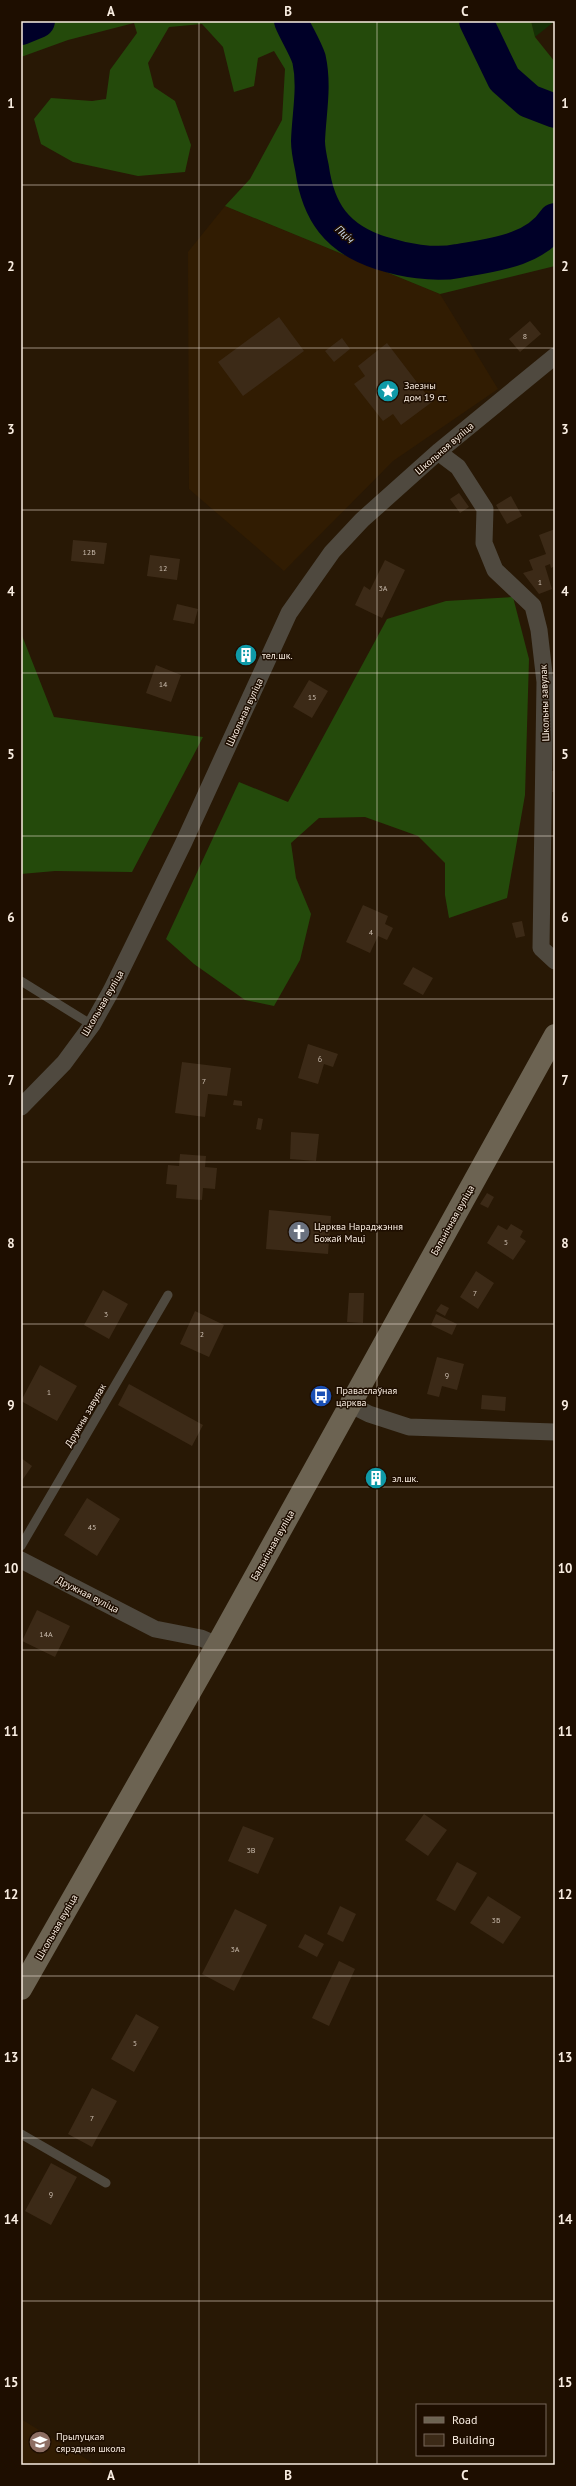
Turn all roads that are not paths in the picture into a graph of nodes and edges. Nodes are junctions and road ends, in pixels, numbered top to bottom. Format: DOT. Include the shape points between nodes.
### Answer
graph roads {
  1 [pos="555,356"];
  2 [pos="438,452"];
  3 [pos="555,961"];
  4 [pos="21,981"];
  5 [pos="92,1025"];
  6 [pos="555,1035"];
  7 [pos="21,1107"];
  8 [pos="168,1295"];
  9 [pos="349,1404"];
  10 [pos="555,1432"];
  11 [pos="21,1546"];
  12 [pos="21,1560"];
  13 [pos="217,1645"];
  14 [pos="194,1685"];
  15 [pos="21,1989"];
  16 [pos="21,2134"];
  17 [pos="106,2183"];
  1 -- 2 [label="street, Школьная вуліца"];
  2 -- 3 [label="street, Школьны завулак" via="458,467 485,509 484,543 495,570 533,606 539,630 545,682 541,948"];
  2 -- 5 [label="street, Школьная вуліца" via="362,520 332,552 289,613 184,842"];
  4 -- 5 [label="lane"];
  5 -- 7 [label="street, Школьная вуліца" via="64,1063"];
  6 -- 9 [label="street, Бальнічная вуліца"];
  8 -- 11 [label="lane, Дружны завулак"];
  9 -- 10 [label="street" via="409,1427"];
  9 -- 13 [label="street, Бальнічная вуліца"];
  12 -- 13 [label="street, Дружная вуліца" via="155,1629 201,1638"];
  13 -- 14 [label="street, Бальнічная вуліца"];
  14 -- 15 [label="street, Школьная вуліца"];
  16 -- 17 [label="lane"];
}
